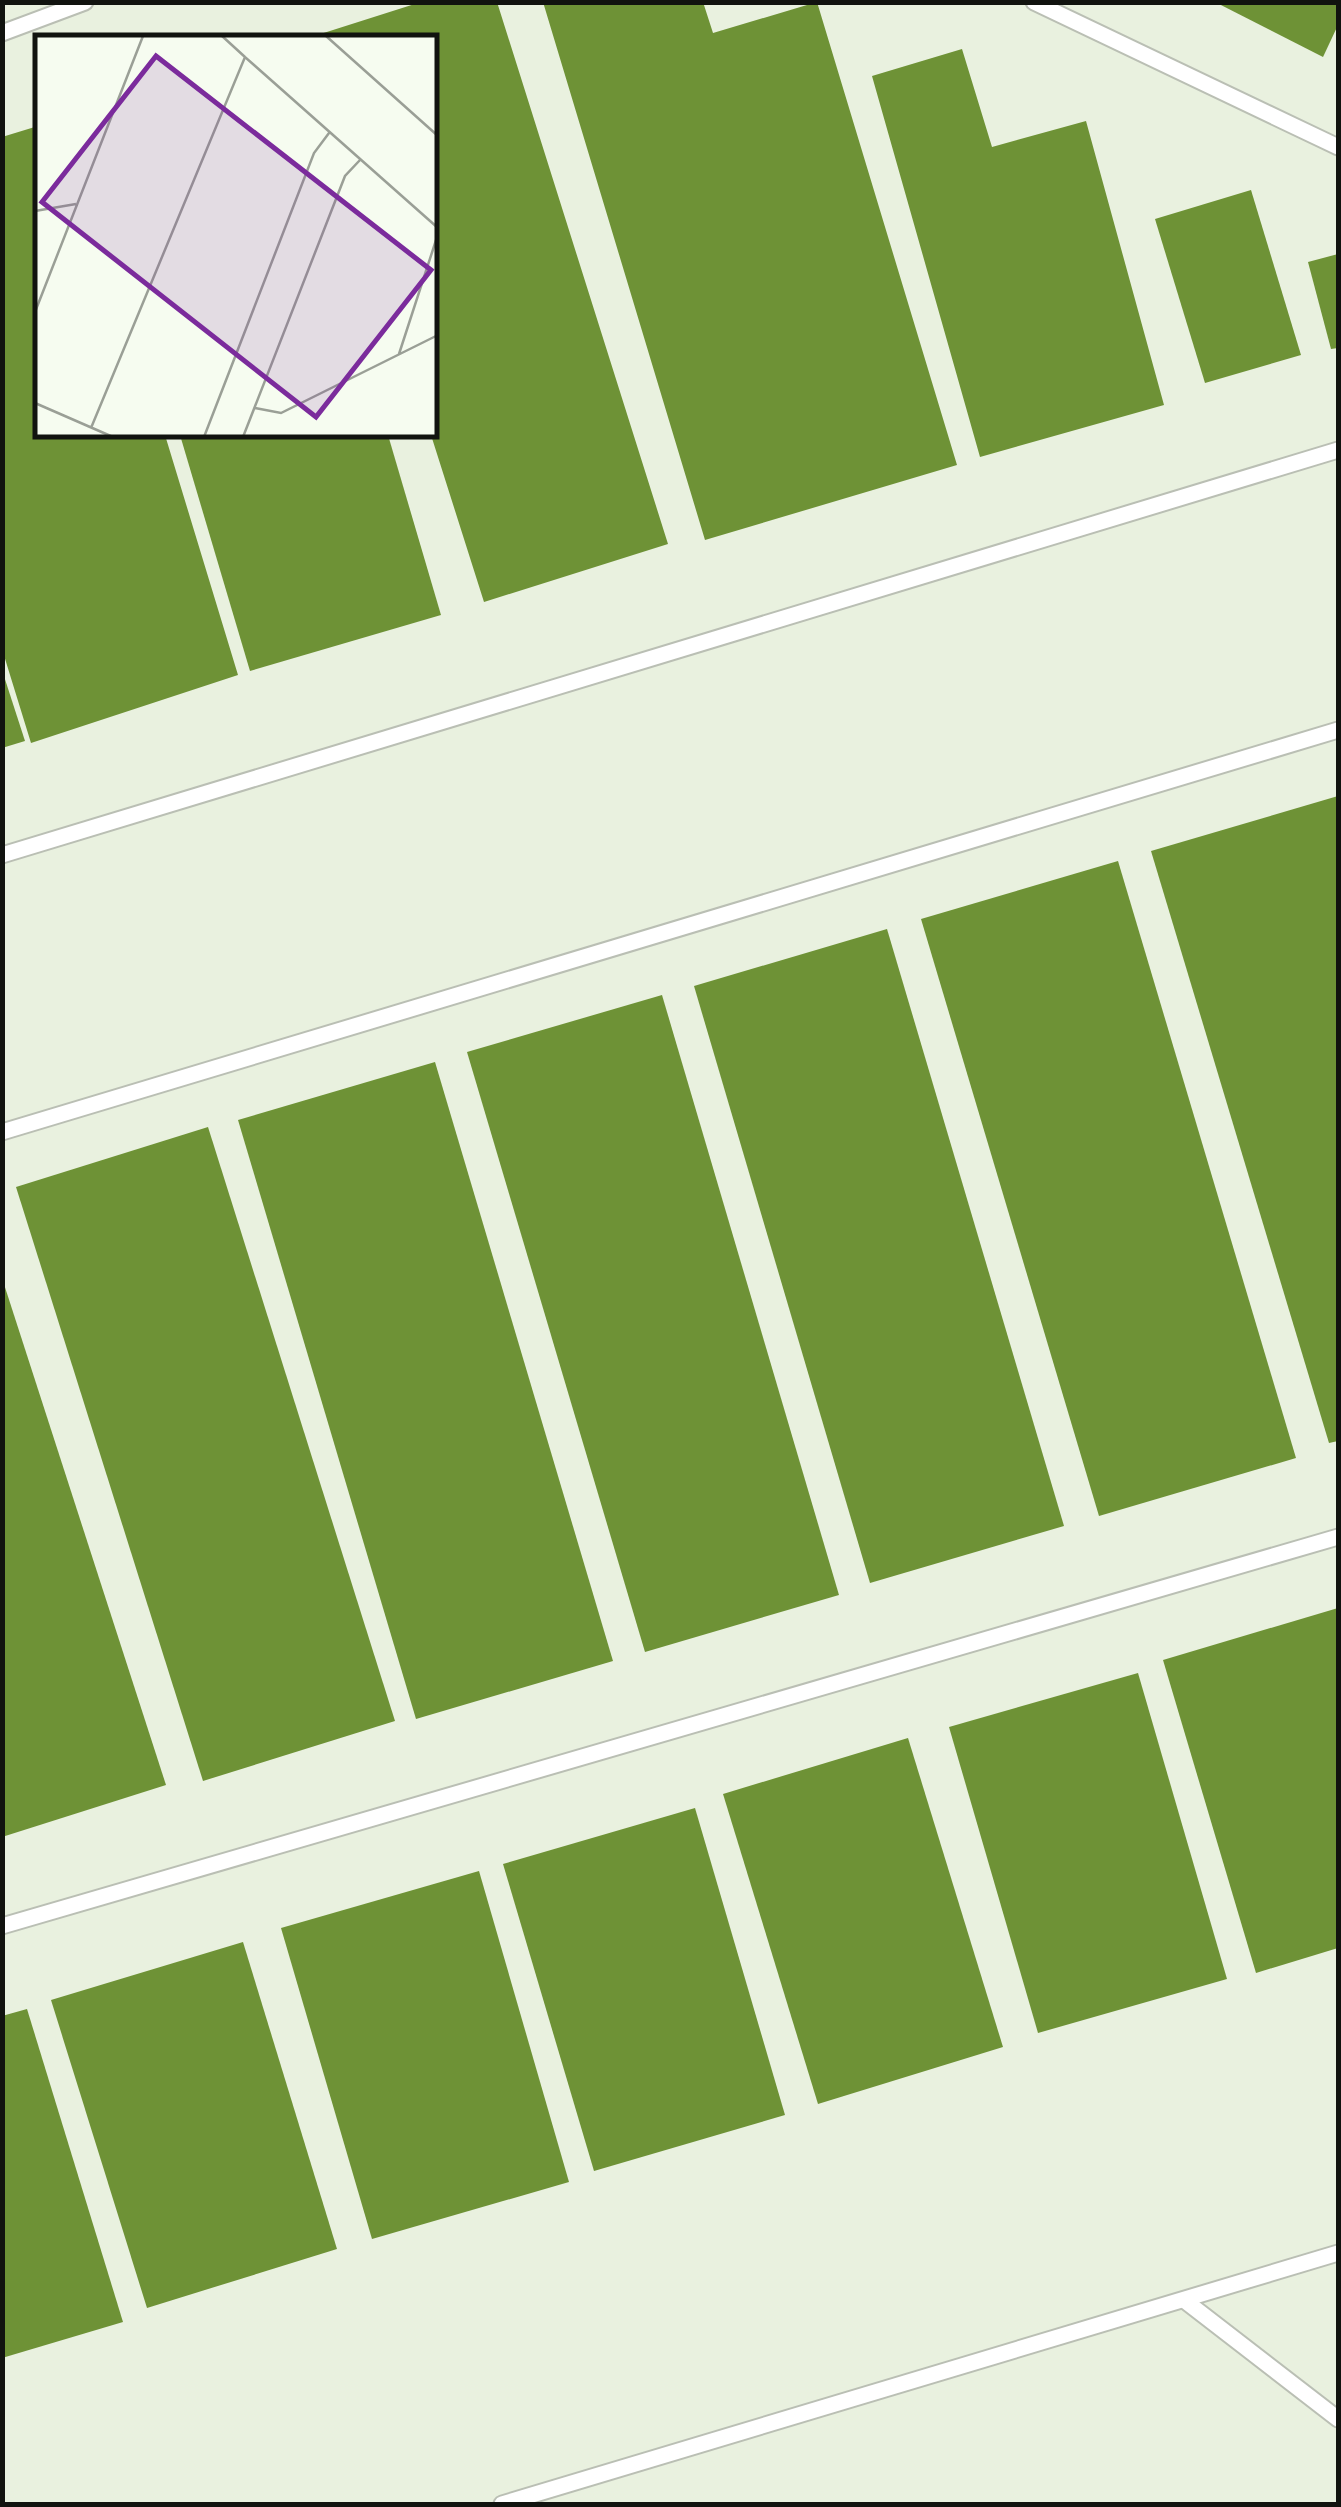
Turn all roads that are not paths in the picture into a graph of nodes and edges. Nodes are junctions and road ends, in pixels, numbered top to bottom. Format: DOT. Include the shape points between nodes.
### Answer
graph roads {
  1 [pos="85,2"];
  2 [pos="1034,2"];
  3 [pos="2,33"];
  4 [pos="1338,146"];
  5 [pos="1338,450"];
  6 [pos="1338,730"];
  7 [pos="2,855"];
  8 [pos="2,1132"];
  9 [pos="1338,1537"];
  10 [pos="2,1926"];
  11 [pos="1338,2254"];
  12 [pos="1184,2300"];
  13 [pos="1338,2419"];
  14 [pos="502,2504"];
  1 -- 3 [label="lane"];
  2 -- 4 [label="lane"];
  5 -- 7 [label="lane"];
  6 -- 8 [label="lane"];
  9 -- 10 [label="lane"];
  11 -- 12 [label="lane"];
  12 -- 13 [label="lane"];
  12 -- 14 [label="lane"];
}
